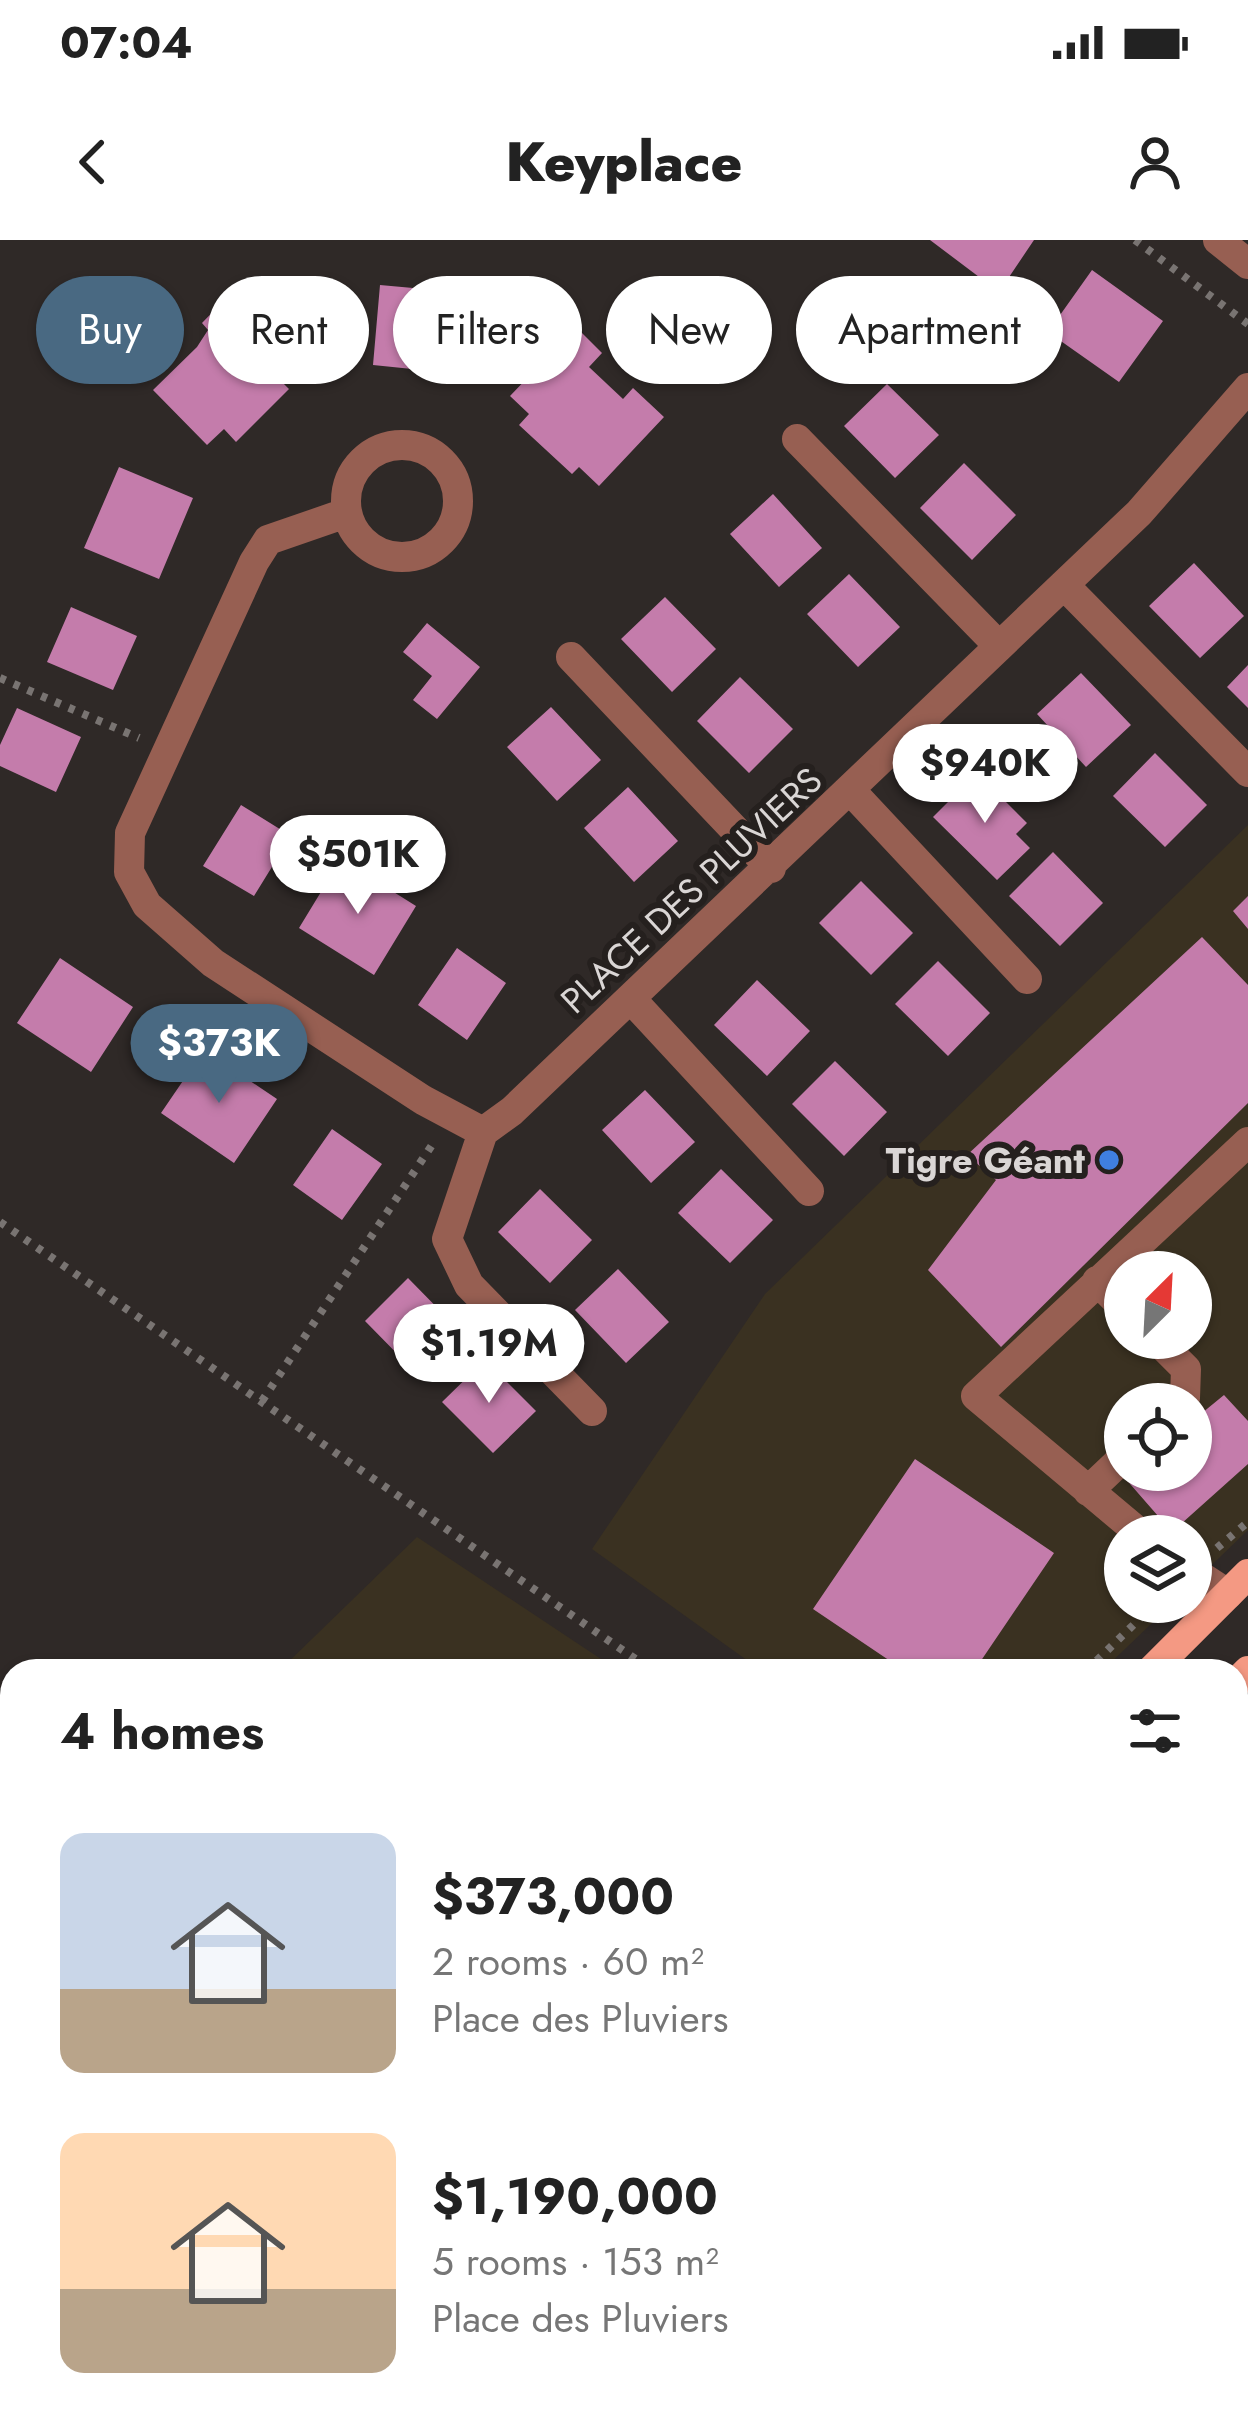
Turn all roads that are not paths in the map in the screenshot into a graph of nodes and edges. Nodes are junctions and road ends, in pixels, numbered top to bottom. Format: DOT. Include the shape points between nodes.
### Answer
graph roads {
  1 [pos="1218,240"];
  2 [pos="1248,263"];
  3 [pos="1248,388"];
  4 [pos="797,439"];
  5 [pos="346,513"];
  6 [pos="1064,585"];
  7 [pos="998,645"];
  8 [pos="572,657"];
  9 [pos="1248,772"];
  10 [pos="852,792"];
  11 [pos="771,868"];
  12 [pos="1027,979"];
  13 [pos="631,999"];
  14 [pos="483,1132"];
  15 [pos="1248,1142"];
  16 [pos="809,1191"];
  17 [pos="1097,1281"];
  18 [pos="1104,1288"];
  19 [pos="592,1411"];
  20 [pos="1104,1476"];
  21 [pos="1088,1491"];
  22 [pos="1117,1515"];
  23 [pos="1238,1584"];
  24 [pos="1163,1659"];
  1 -- 2 [label="street"];
  3 -- 6 [label="street, PLACE DES PLUVIERS"];
  4 -- 7 [label="street"];
  5 -- 14 [label="street" via="268,540 130,833 129,872 147,904 213,963"];
  6 -- 7 [label="street, PLACE DES PLUVIERS"];
  6 -- 9 [label="street"];
  7 -- 10 [label="street, PLACE DES PLUVIERS"];
  8 -- 11 [label="street"];
  10 -- 11 [label="street, PLACE DES PLUVIERS"];
  10 -- 12 [label="street"];
  11 -- 13 [label="street, PLACE DES PLUVIERS"];
  13 -- 14 [label="street, PLACE DES PLUVIERS"];
  13 -- 16 [label="street"];
  14 -- 19 [label="street, PLACE DES PLUVIERS" via="447,1239 470,1285"];
  15 -- 17 [label="street"];
  17 -- 18 [label="street"];
  17 -- 21 [label="street" via="976,1396"];
  20 -- 21 [label="street"];
  21 -- 22 [label="street"];
  23 -- 24 [label="main road"];
}
